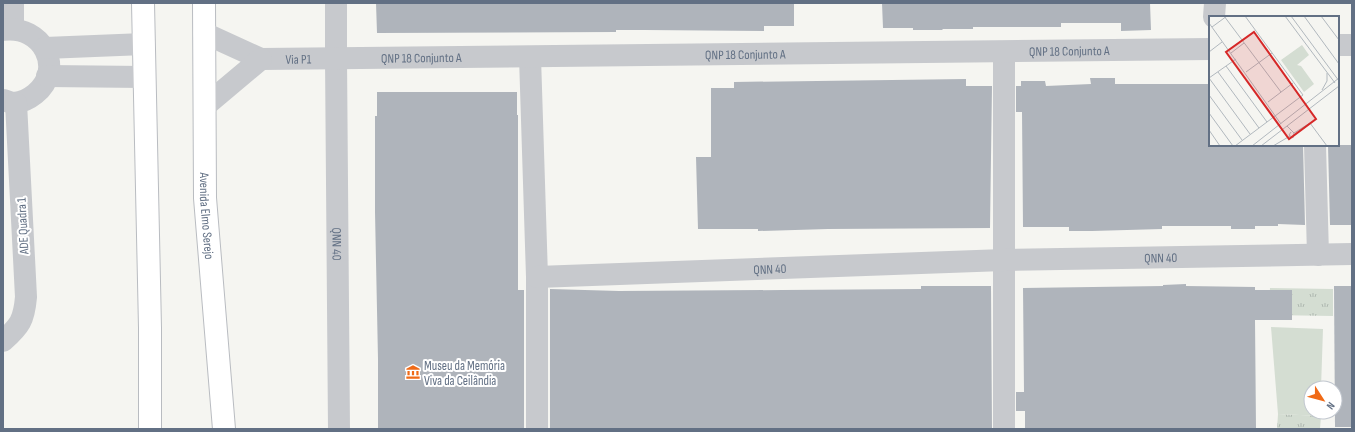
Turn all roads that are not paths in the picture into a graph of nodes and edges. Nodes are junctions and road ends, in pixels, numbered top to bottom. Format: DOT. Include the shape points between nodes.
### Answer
graph roads {
  1 [pos="13,3"];
  2 [pos="143,3"];
  3 [pos="204,3"];
  4 [pos="336,3"];
  5 [pos="1214,3"];
  6 [pos="1214,16"];
  7 [pos="8,30"];
  8 [pos="204,33"];
  9 [pos="144,44"];
  10 [pos="1339,45"];
  11 [pos="1352,45"];
  12 [pos="45,48"];
  13 [pos="1209,49"];
  14 [pos="1004,52"];
  15 [pos="530,57"];
  16 [pos="336,58"];
  17 [pos="261,59"];
  18 [pos="47,76"];
  19 [pos="144,77"];
  20 [pos="9,101"];
  21 [pos="206,106"];
  22 [pos="1315,146"];
  23 [pos="1352,254"];
  24 [pos="1318,255"];
  25 [pos="1004,260"];
  26 [pos="537,277"];
  27 [pos="3,341"];
  28 [pos="150,429"];
  29 [pos="224,429"];
  30 [pos="340,429"];
  31 [pos="537,429"];
  32 [pos="1004,429"];
  1 -- 7 [label="street"];
  2 -- 9 [label="main road"];
  3 -- 8 [label="main road, Avenida Elmo Serejo"];
  4 -- 16 [label="street"];
  5 -- 6 [label="street"];
  7 -- 12 [label="street" via="31,34"];
  8 -- 17 [label="street, Via P1"];
  8 -- 21 [label="main road, Avenida Elmo Serejo"];
  9 -- 12 [label="street"];
  9 -- 19 [label="main road"];
  10 -- 11 [label="street"];
  12 -- 18 [label="street" via="49,62"];
  13 -- 14 [label="street, QNP 18 Conjunto A"];
  14 -- 15 [label="street, QNP 18 Conjunto A"];
  14 -- 25 [label="street"];
  15 -- 16 [label="street, QNP 18 Conjunto A"];
  15 -- 26 [label="street"];
  16 -- 17 [label="street, Via P1"];
  16 -- 30 [label="street, QNN 40"];
  17 -- 21 [label="street"];
  18 -- 19 [label="street"];
  18 -- 20 [label="street" via="41,89 30,98"];
  19 -- 28 [label="main road"];
  20 -- 27 [label="street, ADE Quadra 1" via="26,297 24,314 16,329"];
  21 -- 29 [label="main road, Avenida Elmo Serejo" via="205,198"];
  22 -- 24 [label="street"];
  23 -- 24 [label="street, QNN 40"];
  24 -- 25 [label="street, QNN 40"];
  25 -- 26 [label="street, QNN 40"];
  25 -- 32 [label="street"];
  26 -- 31 [label="street"];
}
